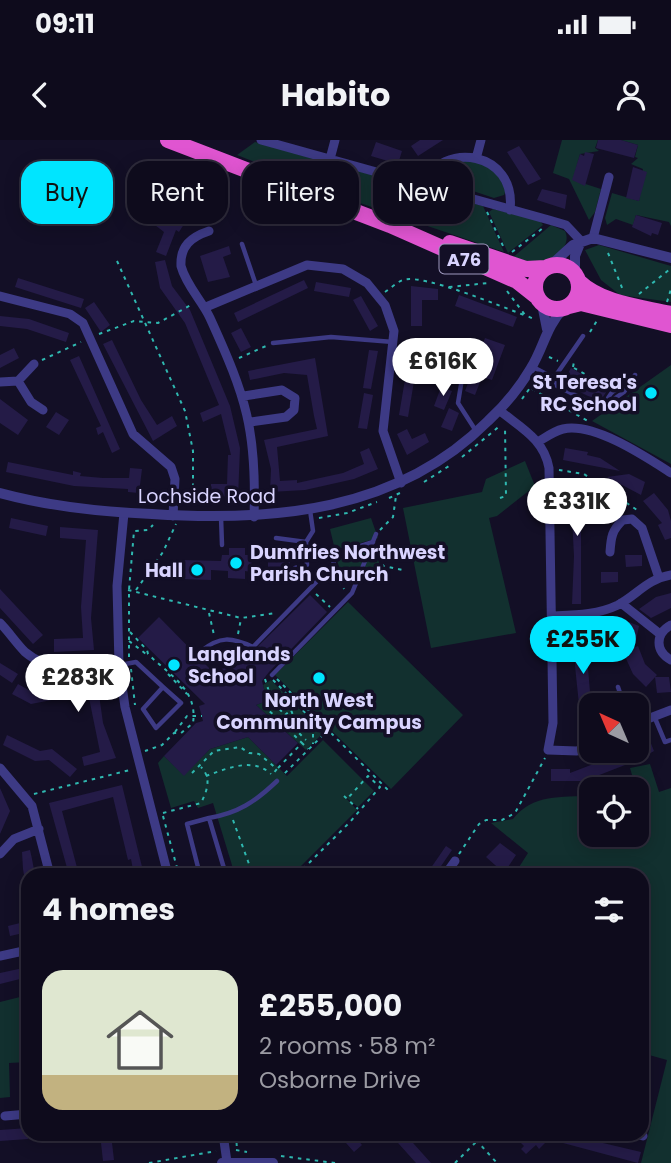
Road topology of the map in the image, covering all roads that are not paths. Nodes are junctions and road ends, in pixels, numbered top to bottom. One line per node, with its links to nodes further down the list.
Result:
1 (168, 140): 12 (highway, A76)
2 (261, 140): 6 (street)
3 (335, 140): 6 (street)
4 (481, 140): 5 (street)
5 (477, 155): 7 (street); 11 (street)
6 (330, 159): 8 (street)
7 (439, 161)
8 (373, 171)
9 (609, 177): 14 (street)
10 (473, 199): 11 (street)
11 (510, 210): 14 (street)
12 (390, 225): 17 (highway, A76); 21 (highway, A76)
13 (209, 231): 22 (street)
14 (592, 240): 16 (street); 17 (street); 18 (street)
15 (242, 244): 19 (lane)
16 (671, 258)
17 (548, 267): 18 (highway, A76); 21 (highway)
18 (577, 277): 23 (highway); 24 (highway, A76)
19 (257, 288): 22 (street); 28 (street)
20 (0, 296): 50 (street)
21 (539, 300): 23 (highway, A76); 26 (street)
22 (203, 304): 37 (street)
23 (566, 307): 25 (highway, A76); 26 (street, Lochside Road)
24 (668, 309)
25 (671, 325)
26 (547, 329): 32 (street, Lochside Road)
27 (583, 336): 34 (lane)
28 (394, 342): 29 (lane); 44 (street)
29 (273, 343)
30 (466, 354): 41 (lane)
31 (34, 364): 36 (street)
32 (537, 369): 34 (lane); 39 (street, Lochside Road)
33 (635, 375): 34 (lane)
34 (554, 378)
35 (0, 382): 36 (street)
36 (18, 382): 38 (street)
37 (244, 396): 40 (street); 40 (street)
38 (43, 410)
39 (504, 416): 41 (street, Lochside Road); 42 (street)
40 (251, 422): 49 (street)
41 (477, 432): 44 (street, Lochside Road)
42 (538, 442): 43 (street); 61 (street)
43 (671, 473)
44 (401, 488): 47 (street, Lochside Road)
45 (0, 492): 46 (street, Lochside Road)
46 (124, 513): 50 (street, Lochside Road); 67 (street)
47 (311, 515): 49 (street, Lochside Road); 53 (lane)
48 (221, 517): 49 (street, Lochside Road); 50 (street, Lochside Road); 55 (lane)
49 (254, 517)
50 (172, 521)
51 (376, 534): 54 (lane)
52 (276, 538): 53 (lane)
53 (306, 542): 57 (lane)
54 (373, 542): 65 (lane); 68 (lane)
55 (222, 545)
56 (610, 552): 59 (street)
57 (295, 569)
58 (671, 575): 59 (street)
59 (659, 578): 60 (street)
60 (621, 603): 61 (street); 64 (street)
61 (552, 616): 76 (street)
62 (0, 623): 67 (street)
63 (671, 625): 64 (street)
64 (660, 634): 66 (street)
65 (201, 651)
66 (671, 660)
67 (119, 665): 69 (lane); 84 (street)
68 (271, 676)
69 (163, 687): 69 (lane)
70 (618, 688): 71 (lane)
71 (620, 693)
72 (671, 710): 73 (street)
73 (653, 716): 74 (street); 75 (lane)
74 (649, 718)
75 (671, 740)
76 (579, 750)
77 (0, 768): 80 (street)
78 (276, 781): 79 (lane)
79 (209, 818): 85 (lane); 86 (lane)
80 (39, 829): 81 (street); 83 (street)
81 (0, 854)
82 (455, 860): 87 (street)
83 (48, 868)
84 (166, 868)
85 (198, 868)
86 (224, 868)
87 (450, 868)
88 (21, 952): 89 (street)
89 (0, 956)
90 (21, 1115): 91 (street)
91 (5, 1116)
92 (223, 1141): 93 (street)
93 (224, 1163): 94 (street)
94 (272, 1163)

